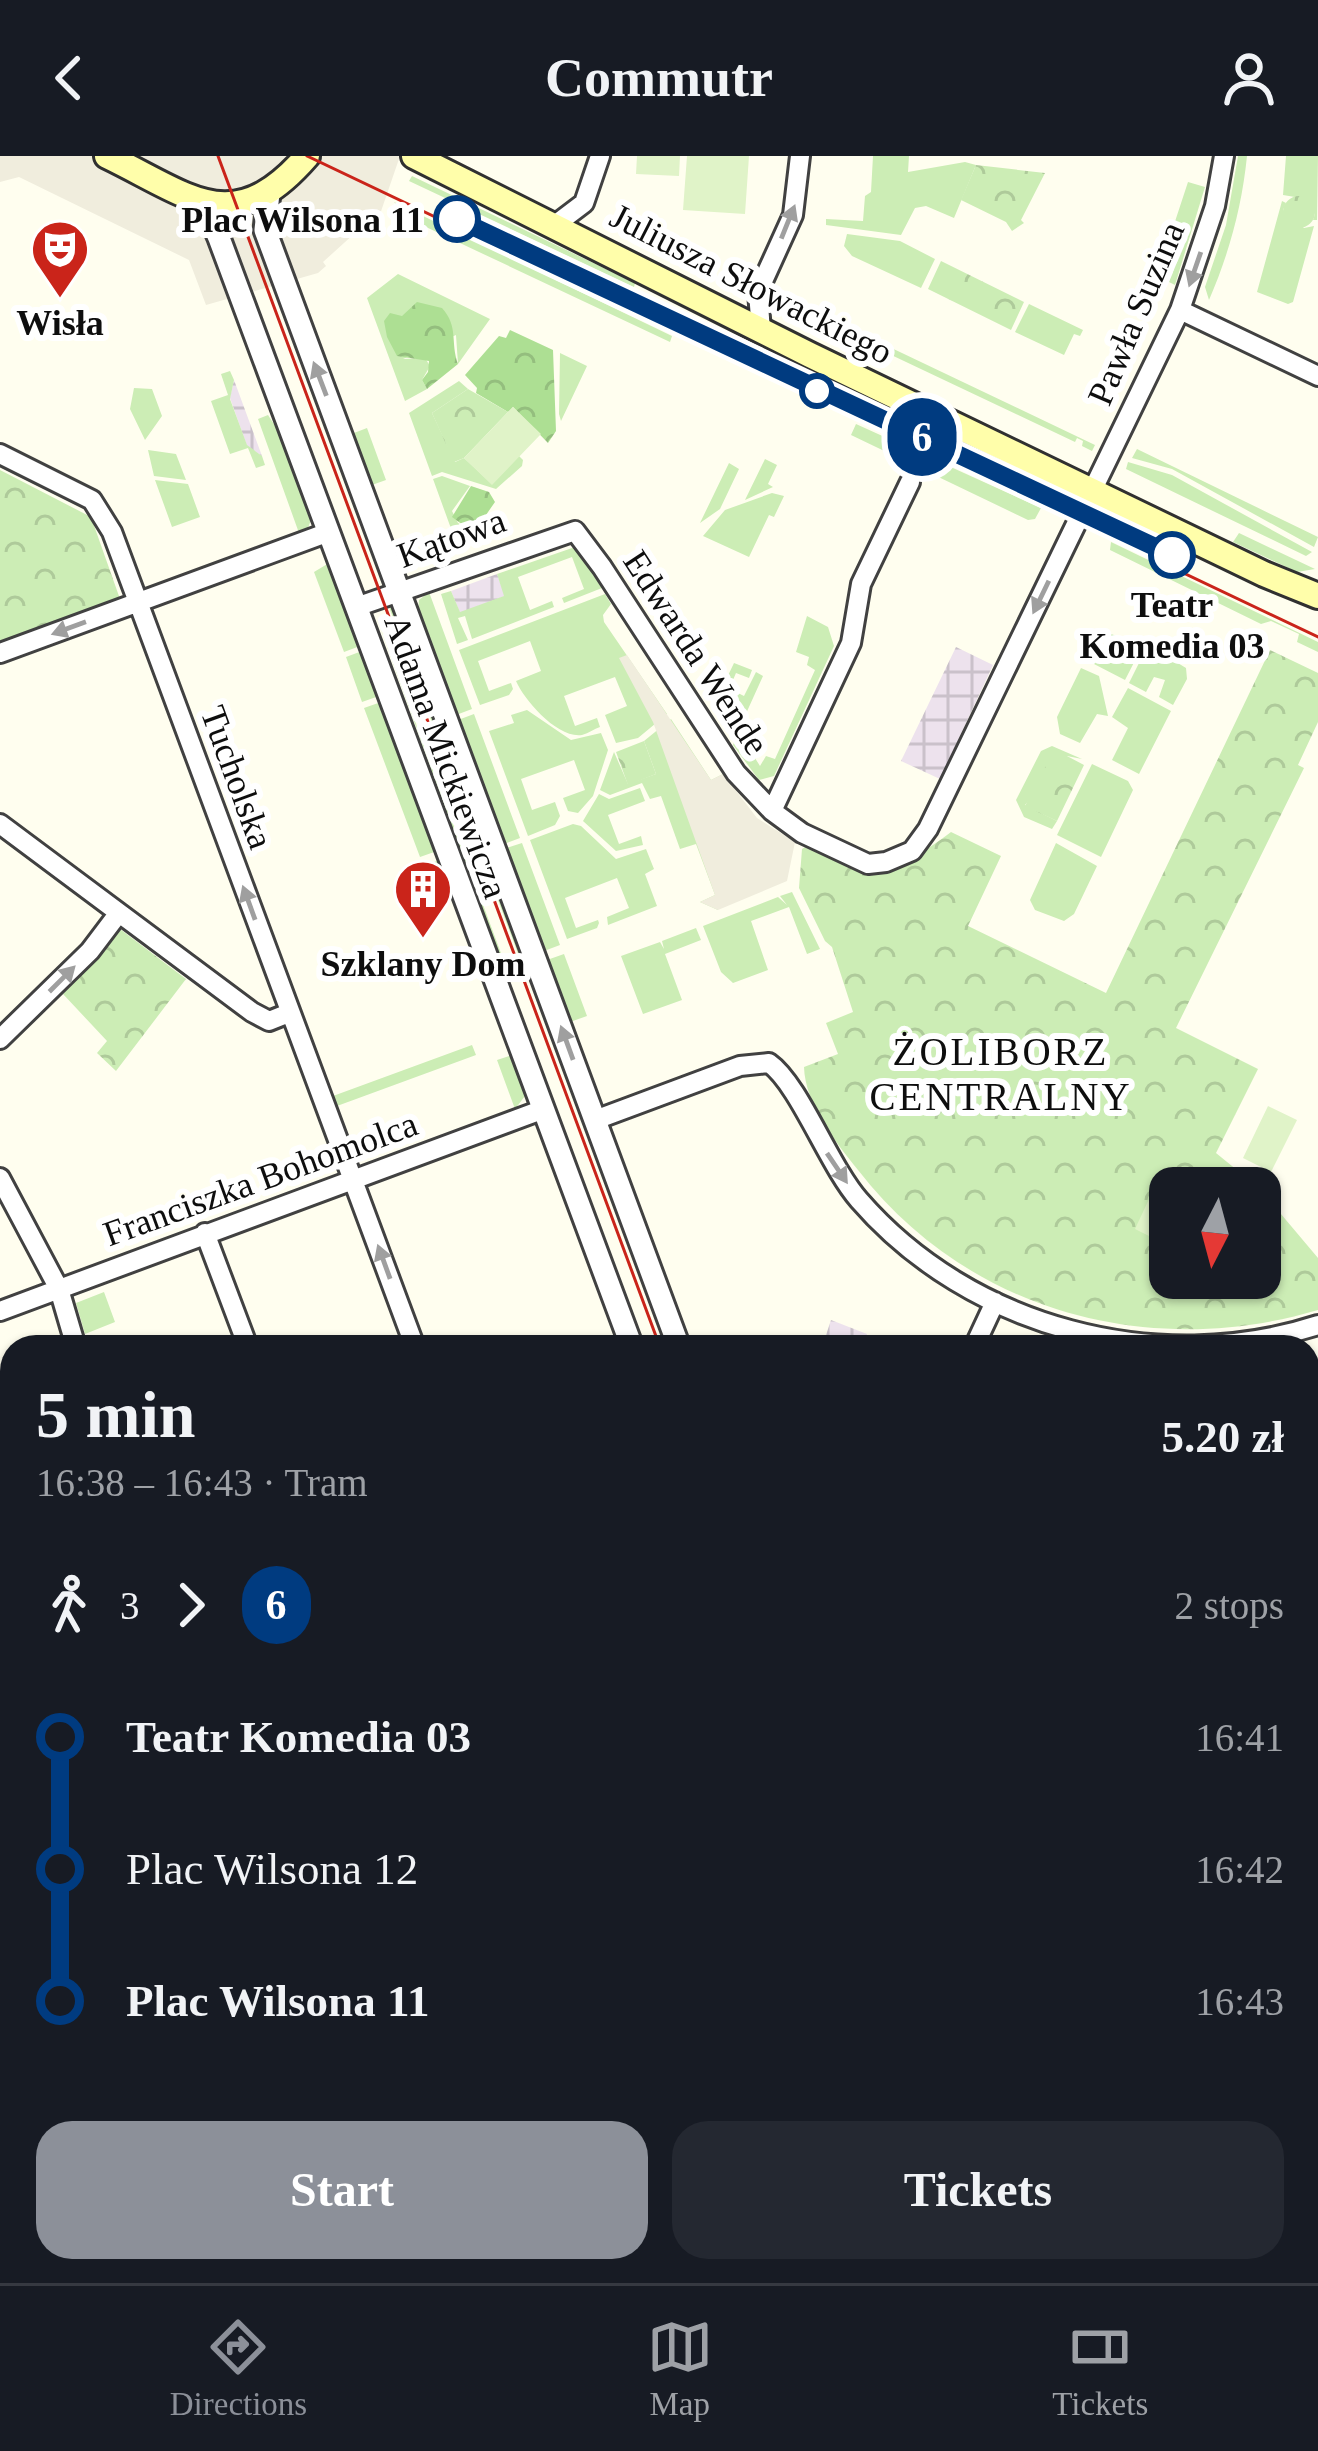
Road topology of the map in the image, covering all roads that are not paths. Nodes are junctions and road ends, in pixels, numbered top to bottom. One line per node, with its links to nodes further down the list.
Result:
1 (107, 156): 8 (main road)
2 (307, 156): 7 (main road)
3 (414, 156): 9 (main road, Juliusza Słowackiego)
4 (600, 156): 9 (street)
5 (800, 156): 11 (street, one-way to 5)
6 (1224, 156): 10 (street, Pawła Suzina, one-way to 10)
7 (268, 193): 8 (main road); 18 (street, Adama Mickiewicza, one-way to 7)
8 (188, 195): 17 (street, Adama Mickiewicza)
9 (555, 225): 11 (main road, Juliusza Słowackiego)
10 (1180, 310): 12 (street); 15 (street, Pawła Suzina)
11 (761, 331): 15 (main road, Juliusza Słowackiego)
12 (1318, 376)
13 (0, 454): 20 (street, Tucholska)
14 (910, 482): 23 (street)
15 (1092, 491): 19 (main road, Juliusza Słowackiego); 25 (street, Pawła Suzina, one-way to 25)
16 (569, 531): 18 (street, Kątowa); 23 (street, Edwarda Wende)
17 (328, 532): 20 (street); 21 (street, Adama Mickiewicza)
18 (398, 591): 21 (street, Kątowa); 27 (street, Adama Mickiewicza)
19 (1318, 596)
20 (138, 603): 22 (street, one-way to 22); 29 (street, Tucholska, one-way to 20)
21 (356, 607): 28 (street, Adama Mickiewicza)
22 (0, 653)
23 (772, 811): 25 (street, Edwarda Wende)
24 (0, 824): 26 (street)
25 (928, 829)
26 (118, 914): 29 (street); 30 (street, one-way to 26)
27 (538, 967): 28 (street); 32 (street, Adama Mickiewicza, one-way to 27)
28 (496, 982): 31 (street, Adama Mickiewicza)
29 (289, 1013): 33 (street, Tucholska)
30 (0, 1039)
31 (544, 1109): 33 (street, Franciszka Bohomolca); 37 (street, Adama Mickiewicza)
32 (595, 1120): 35 (street, Adama Mickiewicza); 39 (street, one-way to 39)
33 (352, 1177): 36 (street, Franciszka Bohomolca); 44 (street, Tucholska, one-way to 33)
34 (0, 1178): 38 (street)
35 (634, 1225): 37 (street); 46 (street, Adama Mickiewicza)
36 (205, 1233): 38 (street, Franciszka Bohomolca); 43 (street)
37 (592, 1239): 45 (street, Adama Mickiewicza)
38 (59, 1289): 40 (street, Franciszka Bohomolca); 42 (street)
39 (995, 1302): 47 (street); 48 (street)
40 (0, 1311)
41 (1318, 1324): 49 (street)
42 (72, 1335)
43 (243, 1335)
44 (411, 1335)
45 (628, 1335)
46 (675, 1335)
47 (980, 1335)
48 (1087, 1335)
49 (1279, 1335)

